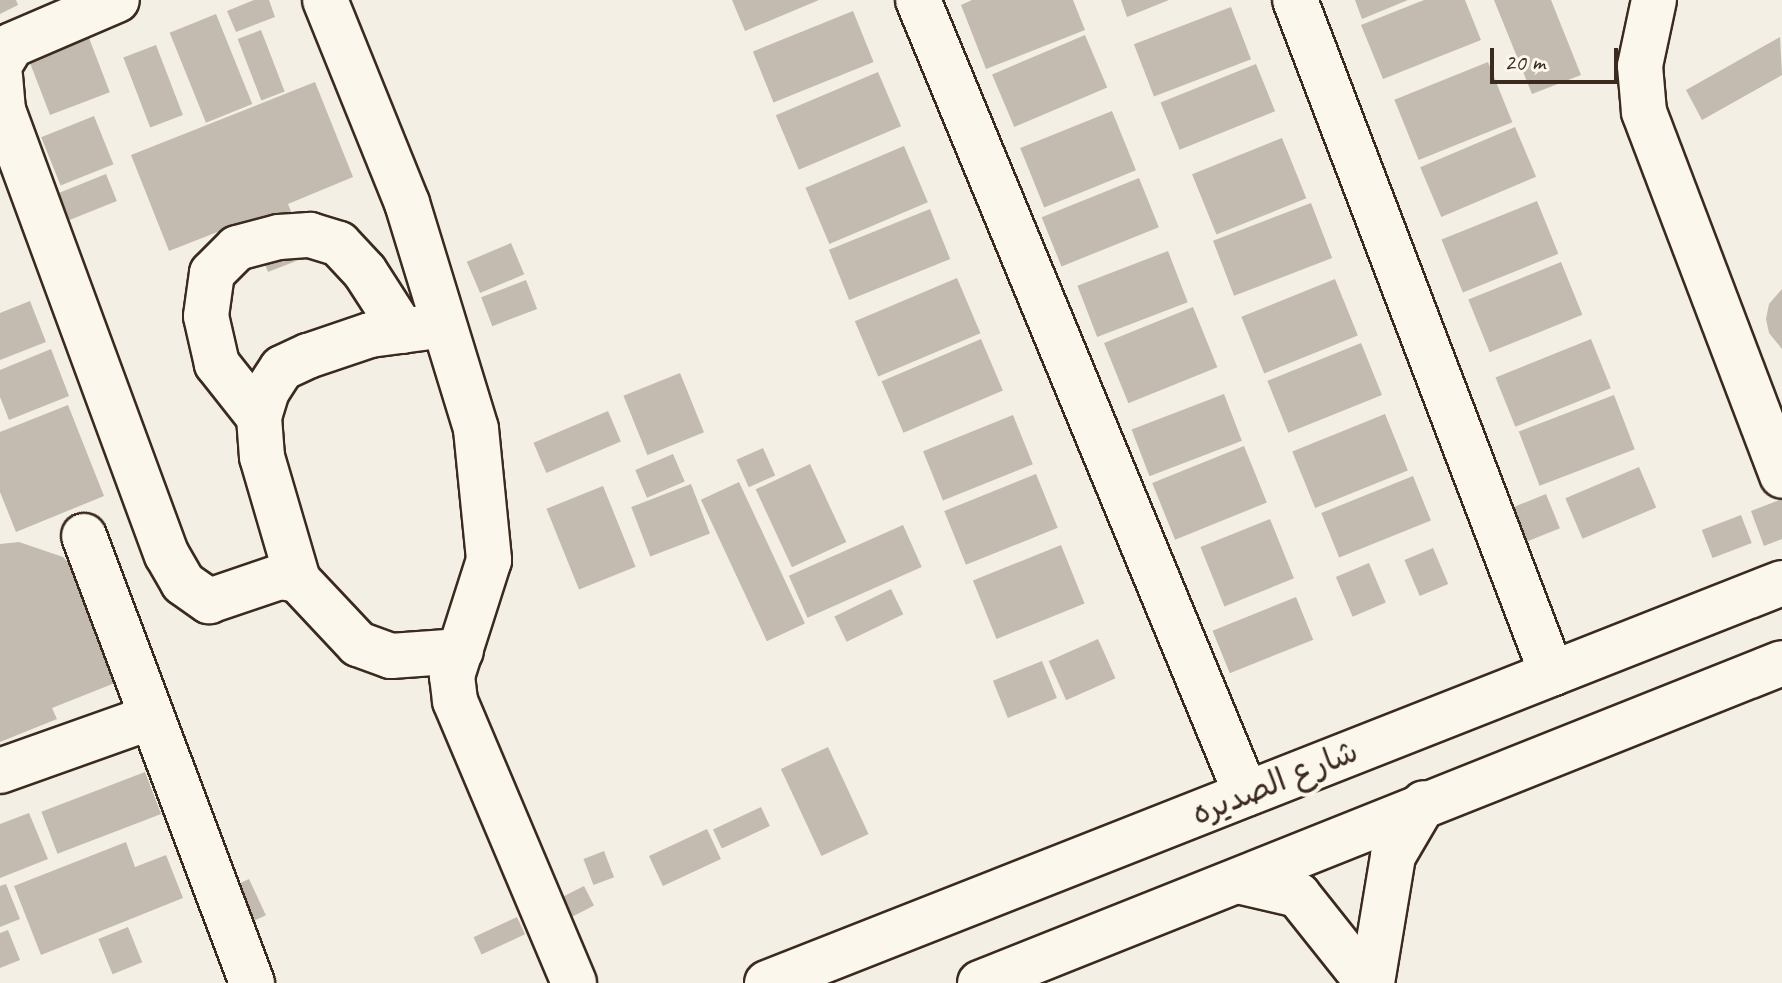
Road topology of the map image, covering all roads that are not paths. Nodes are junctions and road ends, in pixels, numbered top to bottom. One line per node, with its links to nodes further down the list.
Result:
1 (117, 0): 6 (street)
2 (325, 0): 8 (street)
3 (918, 0): 20 (street)
4 (1295, 0): 17 (street)
5 (1654, 0): 11 (street)
6 (0, 64)
7 (0, 76): 13 (street)
8 (448, 325): 9 (street); 15 (street)
9 (403, 331): 10 (street); 10 (street)
10 (259, 417): 13 (street)
11 (1782, 476)
12 (84, 536): 18 (street)
13 (298, 580): 15 (street)
14 (1782, 583): 17 (street, شارع الصديره)
15 (461, 651): 24 (street)
16 (1782, 663): 21 (street)
17 (1552, 674): 20 (street, شارع الصديره)
18 (152, 717): 19 (street); 23 (street)
19 (0, 771)
20 (1246, 794): 25 (street, شارع الصديره)
21 (1424, 803): 22 (street); 27 (street)
22 (1238, 881): 26 (street); 27 (street)
23 (252, 983)
24 (574, 983)
25 (767, 983)
26 (980, 983)
27 (1370, 983)

